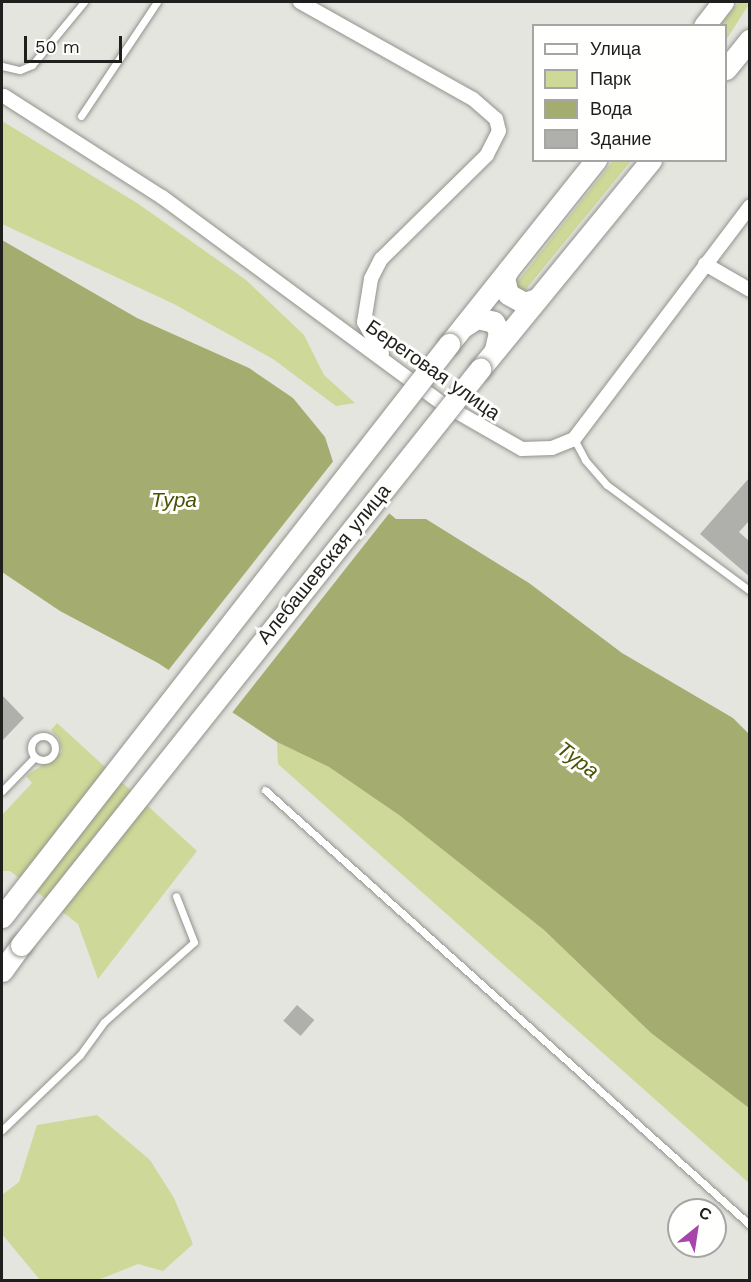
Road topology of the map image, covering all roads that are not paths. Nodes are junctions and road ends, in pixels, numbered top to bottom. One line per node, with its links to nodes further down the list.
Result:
1 (84, 2): 7 (lane)
2 (157, 2): 10 (lane)
3 (300, 2): 20 (street)
4 (723, 2): 5 (main road)
5 (706, 24)
6 (750, 39): 8 (main road)
7 (2, 66)
8 (727, 68)
9 (4, 96): 20 (street, Береговая улица)
10 (81, 116)
11 (594, 162): 15 (main road, Алебашевская улица)
12 (649, 162): 17 (main road, Алебашевская улица)
13 (750, 206): 14 (street)
14 (705, 264): 16 (street); 21 (street)
15 (508, 270): 17 (main road); 18 (main road, Алебашевская улица)
16 (750, 290)
17 (537, 299): 19 (main road, Алебашевская улица)
18 (456, 336): 19 (main road); 27 (main road, Алебашевская улица, bridge)
19 (495, 350): 28 (main road, Алебашевская улица, bridge)
20 (393, 366): 21 (street, Береговая улица)
21 (574, 439): 22 (lane)
22 (750, 591)
23 (35, 757): 24 (lane)
24 (2, 790)
25 (265, 790): 30 (lane)
26 (176, 896): 29 (lane)
27 (2, 916)
28 (2, 971)
29 (2, 1130)
30 (750, 1225)

